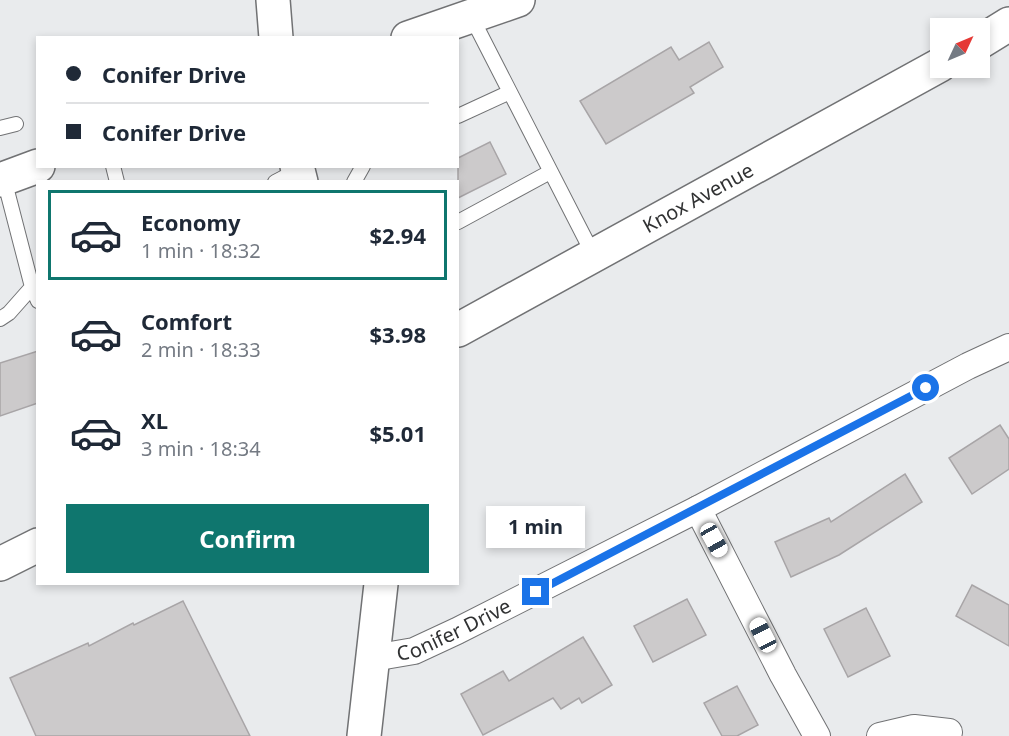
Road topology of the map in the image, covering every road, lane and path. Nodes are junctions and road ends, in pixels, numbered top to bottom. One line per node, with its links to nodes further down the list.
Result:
1 (273, 0): 7 (main road)
2 (518, 0): 5 (main road)
3 (1003, 0): 4 (main road)
4 (1009, 15)
5 (471, 16): 8 (main road); 11 (lane)
6 (1009, 24): 9 (main road)
7 (276, 36)
8 (414, 36)
9 (990, 36)
10 (930, 71): 19 (main road, Knox Avenue)
11 (510, 92): 12 (lane); 16 (lane)
12 (459, 116)
13 (16, 124): 14 (lane)
14 (0, 128)
15 (36, 167): 17 (main road)
16 (550, 171): 18 (lane); 19 (lane)
17 (2, 179): 20 (lane)
18 (459, 221)
19 (594, 256): 23 (main road, Knox Avenue)
20 (32, 286): 21 (lane); 22 (lane)
21 (36, 296)
22 (0, 319)
23 (459, 329)
24 (1009, 347): 25 (street, Conifer Drive)
25 (698, 509): 29 (street, Conifer Drive); 32 (street)
26 (36, 546): 27 (main road)
27 (0, 564)
28 (381, 585): 29 (main road)
29 (373, 658): 31 (main road)
30 (949, 732): 33 (street)
31 (364, 736)
32 (817, 736)
33 (880, 736)

